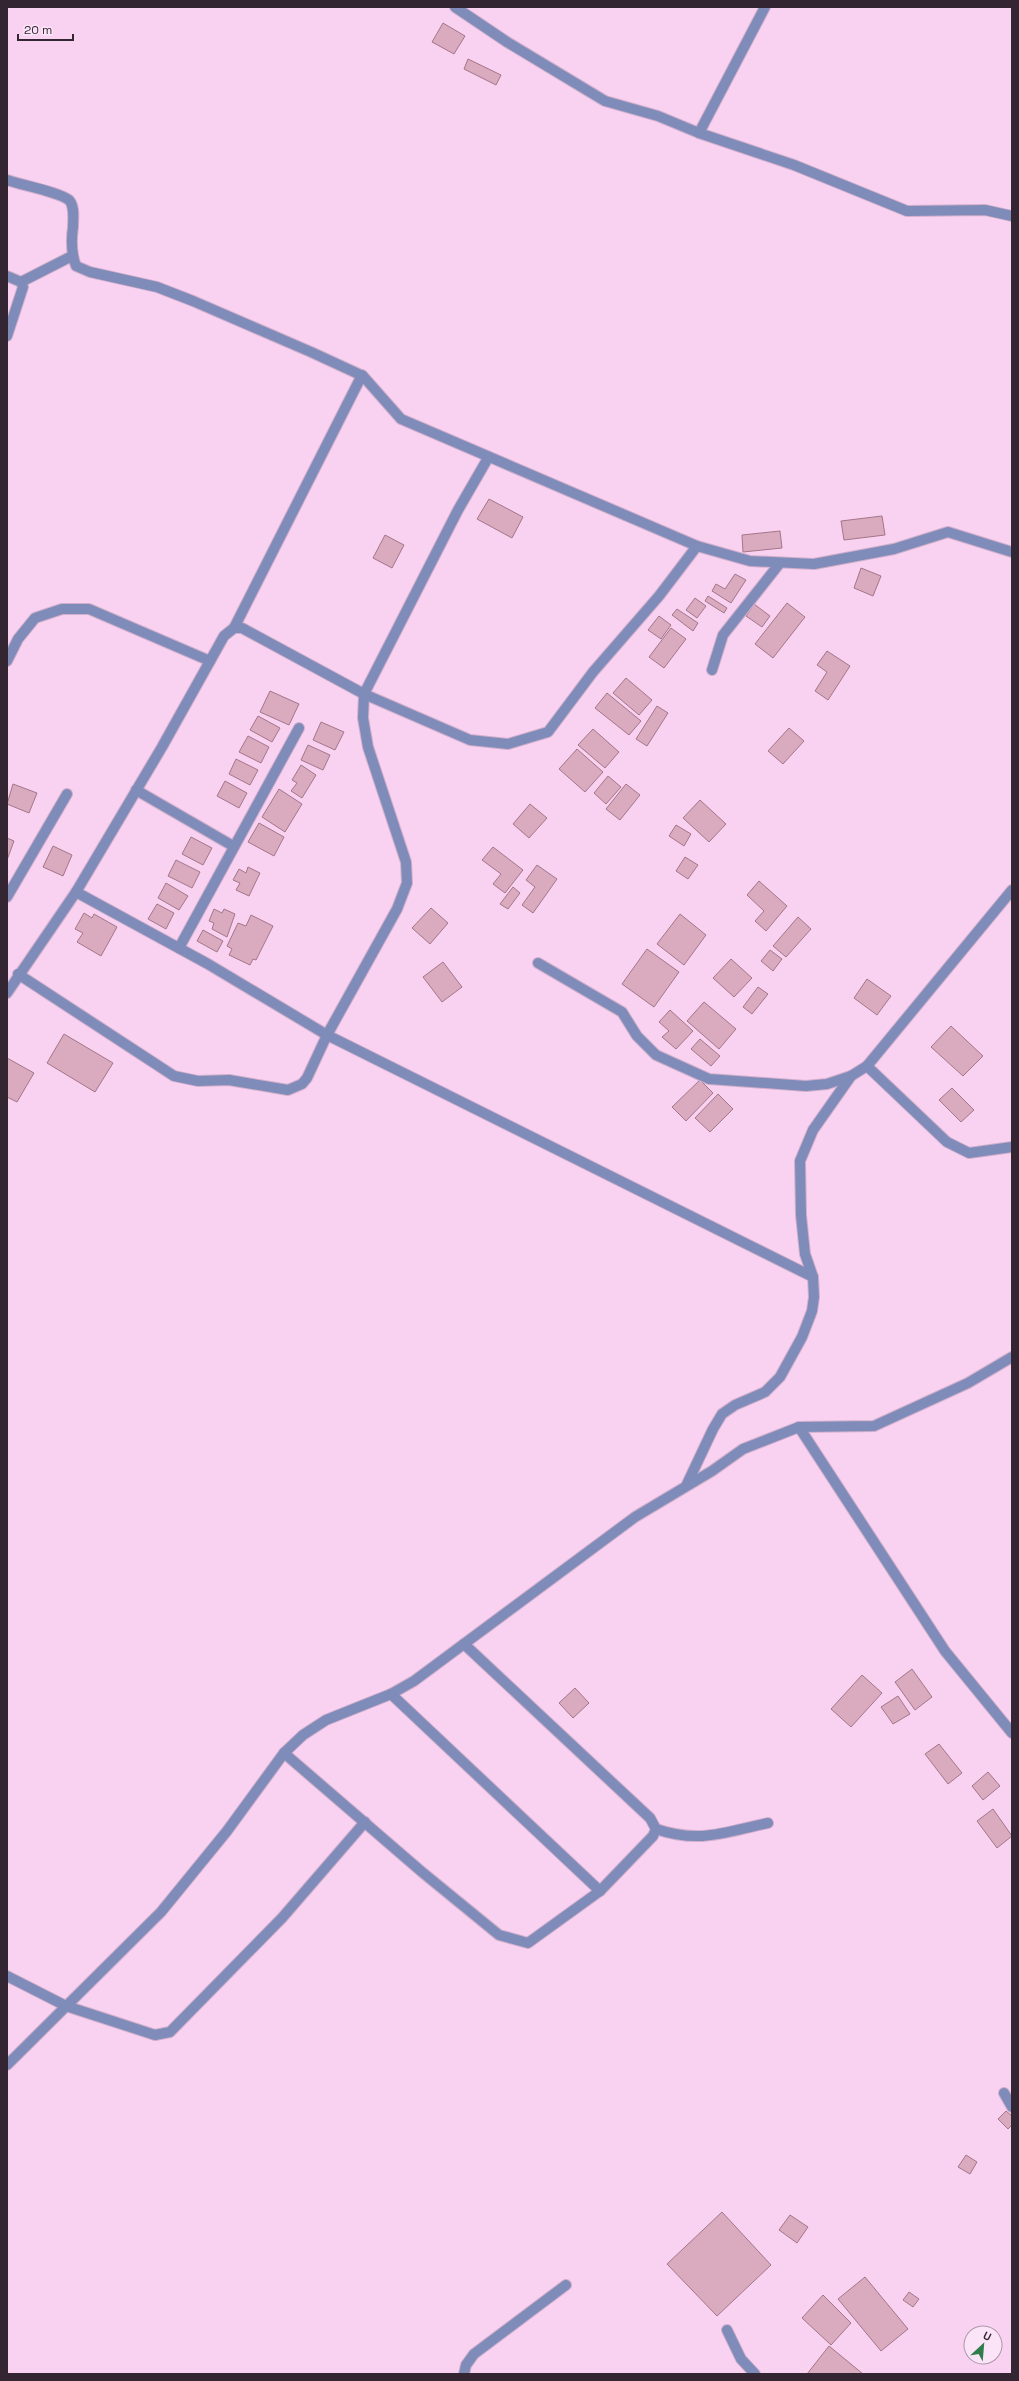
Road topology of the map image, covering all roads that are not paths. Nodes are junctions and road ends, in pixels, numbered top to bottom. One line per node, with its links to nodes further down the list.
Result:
1 (455, 7): 3 (street)
2 (765, 7): 3 (street)
3 (699, 133): 5 (street)
4 (7, 180): 6 (street)
5 (1012, 216)
6 (72, 256): 8 (street); 10 (street)
7 (7, 276): 8 (street)
8 (21, 282): 9 (street)
9 (7, 336)
10 (362, 375): 11 (street); 15 (street)
11 (488, 458): 12 (street); 19 (street)
12 (697, 546): 14 (street); 19 (street)
13 (1012, 552): 14 (street)
14 (780, 563): 18 (street)
15 (234, 628): 17 (street); 19 (street)
16 (7, 661): 17 (street)
17 (210, 661): 21 (street)
18 (712, 670)
19 (364, 694): 31 (street)
20 (299, 728): 23 (street)
21 (136, 790): 23 (street); 25 (street)
22 (67, 794): 26 (street)
23 (233, 846): 27 (street)
24 (1012, 890): 32 (street)
25 (76, 892): 27 (street); 29 (street)
26 (7, 897)
27 (179, 948): 31 (street)
28 (538, 963): 33 (street)
29 (18, 974): 30 (street); 31 (street)
30 (7, 993)
31 (327, 1035): 35 (street)
32 (867, 1066): 33 (street); 34 (street)
33 (851, 1076): 35 (street)
34 (1012, 1147)
35 (813, 1277): 38 (street)
36 (1012, 1357): 37 (street)
37 (799, 1427): 38 (street); 41 (street)
38 (687, 1484): 39 (street)
39 (464, 1644): 40 (street); 45 (street)
40 (391, 1694): 42 (street); 46 (street)
41 (1012, 1734)
42 (284, 1753): 43 (street); 48 (street)
43 (365, 1822): 46 (street); 48 (street)
44 (768, 1823): 45 (street)
45 (656, 1829): 46 (street)
46 (600, 1891)
47 (7, 1976): 48 (street)
48 (66, 2006): 49 (street)
49 (7, 2065)
50 (1004, 2093): 51 (street)
51 (1012, 2108)
52 (566, 2285): 54 (street)
53 (727, 2330): 55 (street)
54 (464, 2374)
55 (755, 2374)

